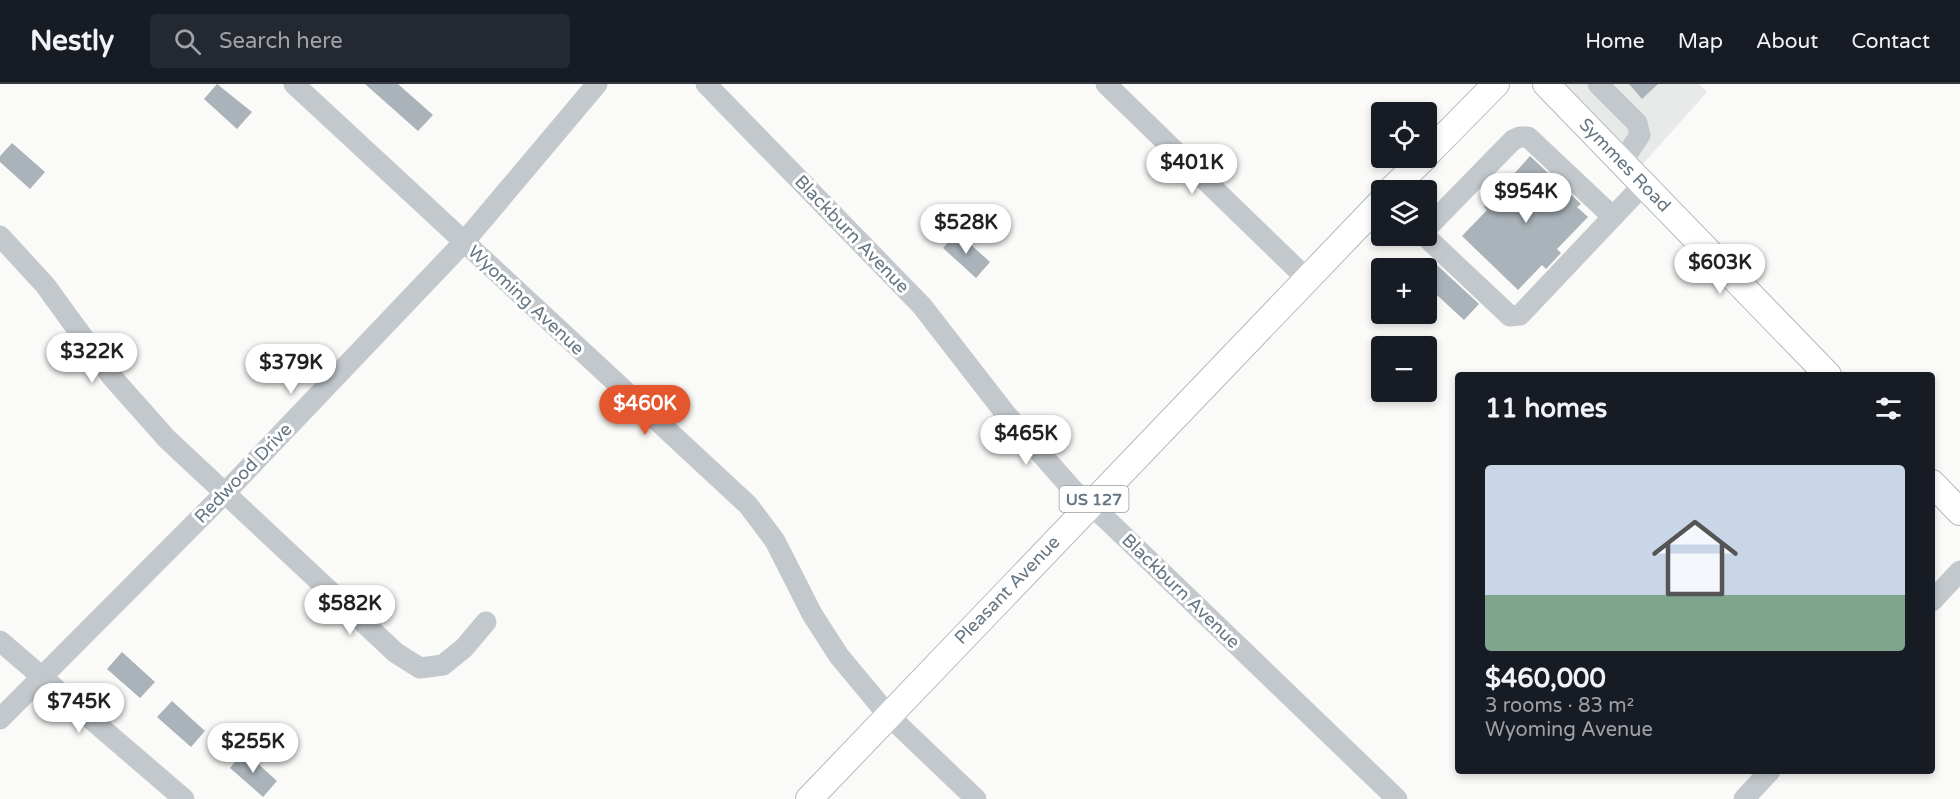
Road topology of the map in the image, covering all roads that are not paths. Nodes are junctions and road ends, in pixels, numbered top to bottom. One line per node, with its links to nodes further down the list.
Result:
1 (294, 84): 17 (street, Wyoming Avenue)
2 (597, 84): 17 (street, Redwood Drive)
3 (706, 84): 23 (street, Blackburn Avenue)
4 (1106, 84): 19 (street)
5 (1496, 84): 8 (main road)
6 (1546, 84): 9 (main road, Symmes Road)
7 (1598, 84): 9 (street)
8 (1437, 144)
9 (1622, 162): 12 (main road, Symmes Road)
10 (1413, 168): 11 (main road)
11 (1401, 180)
12 (1644, 184): 14 (street); 20 (main road, Symmes Road)
13 (1371, 212): 19 (main road, Pleasant Avenue / US 127)
14 (1613, 217): 15 (street); 18 (street)
15 (1437, 218)
16 (0, 236): 22 (street)
17 (464, 242): 22 (street, Redwood Drive); 30 (street, Wyoming Avenue)
18 (1436, 246)
19 (1306, 278): 23 (main road, Pleasant Avenue / US 127)
20 (1825, 372)
21 (1935, 486): 24 (main road)
22 (225, 493): 27 (street); 29 (street, Redwood Drive)
23 (1090, 504): 30 (main road, Pleasant Avenue / US 127); 36 (street, Blackburn Avenue)
24 (1960, 512)
25 (1960, 571): 26 (street)
26 (1935, 598)
27 (486, 622)
28 (0, 641): 29 (street)
29 (42, 678): 31 (street, Redwood Drive); 33 (street)
30 (888, 714): 34 (main road, Pleasant Avenue / US 127); 35 (street, Wyoming Avenue)
31 (0, 719)
32 (1767, 774): 37 (street)
33 (184, 799)
34 (809, 799)
35 (976, 799)
36 (1397, 799)
37 (1744, 799)

